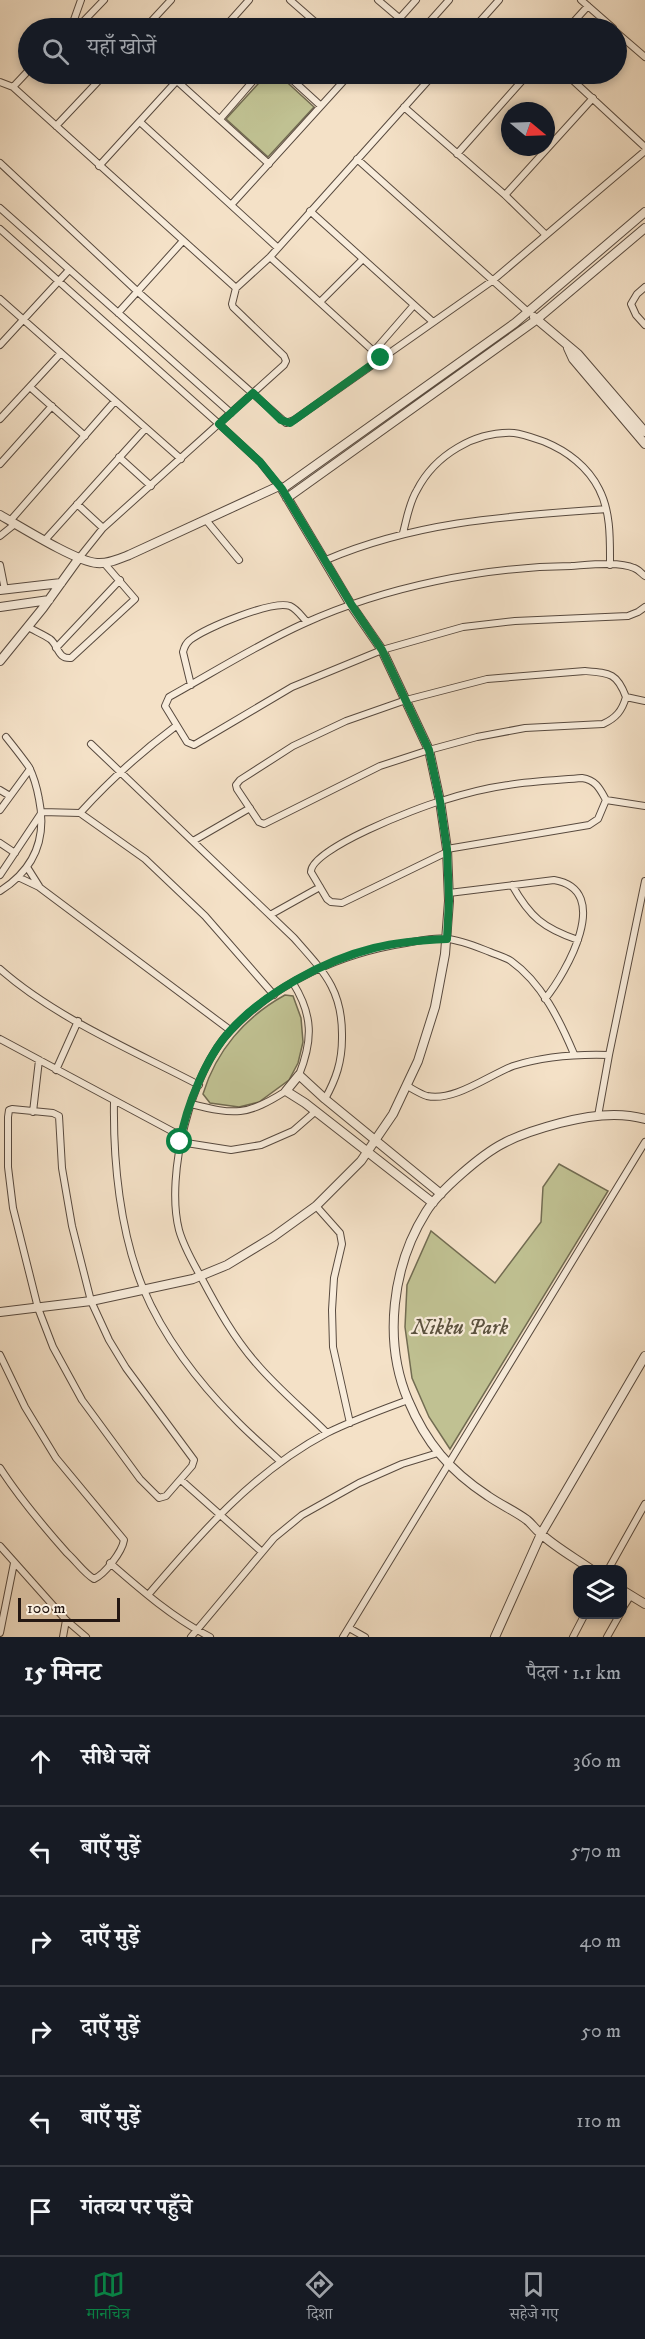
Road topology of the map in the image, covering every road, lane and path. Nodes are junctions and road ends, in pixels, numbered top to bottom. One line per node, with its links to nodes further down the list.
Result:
1 (81, 0): 12 (street)
2 (104, 0): 13 (street)
3 (171, 0): 14 (street)
4 (249, 0): 15 (street)
5 (290, 0): 16 (street)
6 (378, 0): 17 (street)
7 (416, 0): 18 (street)
8 (449, 0): 19 (street)
9 (499, 0): 20 (street)
10 (581, 0): 11 (street)
11 (588, 6): 21 (street); 22 (street)
12 (75, 18)
13 (87, 18)
14 (155, 18)
15 (233, 18)
16 (311, 18)
17 (399, 18)
18 (401, 18)
19 (433, 18)
20 (483, 18)
21 (577, 18)
22 (602, 18)
23 (627, 41): 24 (street)
24 (645, 57)
25 (0, 82): 36 (street)
26 (18, 82): 36 (street)
27 (95, 84): 42 (street)
28 (174, 84): 41 (street)
29 (180, 84): 40 (street)
30 (250, 84): 40 (street)
31 (297, 84): 38 (street)
32 (341, 84): 38 (street)
33 (425, 84): 39 (street)
34 (519, 84): 45 (street)
35 (577, 84): 37 (street)
36 (14, 87): 42 (street)
37 (593, 98): 43 (street); 50 (street)
38 (321, 106): 48 (street)
39 (404, 107): 45 (street); 46 (street)
40 (220, 119): 48 (street)
41 (140, 122): 49 (street); 51 (street)
42 (56, 126): 49 (street)
43 (645, 147)
44 (645, 151): 57 (street)
45 (458, 154): 50 (street)
46 (357, 159): 53 (street); 64 (street)
47 (0, 164): 67 (street)
48 (269, 164): 51 (street)
49 (99, 166): 58 (street)
50 (505, 195): 57 (street)
51 (231, 205): 59 (street)
52 (0, 208): 62 (street)
53 (310, 211): 59 (street); 61 (street)
54 (645, 212): 71 (street)
55 (645, 228): 74 (street)
56 (0, 229): 63 (street)
57 (546, 235): 64 (street)
58 (182, 242): 66 (street); 67 (street)
59 (278, 248): 60 (street)
60 (270, 257): 66 (street); 69 (street)
61 (363, 259): 69 (street); 70 (street)
62 (69, 270): 63 (street); 72 (street)
63 (59, 281): 73 (street); 83 (street)
64 (492, 281): 71 (street); 75 (street)
65 (645, 287): 76 (street)
66 (236, 288): 85 (street)
67 (138, 292): 72 (street); 85 (street)
68 (0, 299): 73 (street)
69 (320, 302): 79 (street)
70 (414, 304): 75 (street); 79 (street)
71 (528, 312): 74 (street); 99 (street)
72 (118, 313): 82 (street)
73 (23, 320): 77 (street); 80 (street)
74 (536, 320): 78 (street); 100 (street)
75 (433, 322): 81 (street)
76 (645, 325)
77 (0, 345)
78 (567, 347): 92 (street); 94 (street)
79 (374, 351): 81 (street)
80 (61, 353): 84 (street); 86 (street)
81 (381, 358): 85 (street)
82 (185, 372): 83 (street); 88 (street)
83 (173, 384): 90 (street)
84 (30, 387): 87 (street); 89 (street)
85 (253, 393): 88 (street)
86 (116, 401): 91 (street); 93 (street)
87 (52, 406): 93 (street); 97 (street)
88 (231, 413): 90 (street)
89 (0, 419)
90 (219, 424): 96 (street); 99 (street)
91 (146, 428): 95 (street); 96 (street)
92 (645, 432)
93 (85, 436): 105 (street)
94 (645, 444)
95 (119, 457): 98 (street); 101 (street)
96 (181, 459): 98 (street)
97 (1, 460)
98 (151, 486): 106 (street)
99 (280, 488): 100 (street); 104 (street)
100 (287, 498): 112 (street)
101 (77, 504): 106 (street); 109 (street)
102 (606, 509): 107 (street); 107 (street); 115 (street)
103 (0, 515): 105 (street)
104 (206, 520): 111 (street); 113 (street)
105 (13, 522): 108 (street); 109 (street)
106 (103, 528): 110 (street)
107 (404, 533): 112 (street)
108 (0, 536)
109 (45, 540): 110 (street)
110 (79, 558): 113 (street); 118 (street)
111 (239, 560)
112 (326, 560): 121 (street)
113 (104, 563): 117 (street)
114 (0, 565): 119 (street)
115 (610, 565): 116 (street); 121 (street)
116 (645, 576)
117 (120, 580): 127 (street); 127 (street)
118 (61, 583): 119 (street); 120 (street)
119 (2, 590)
120 (49, 600): 122 (street); 125 (street)
121 (351, 604): 124 (street); 129 (street)
122 (0, 607)
123 (645, 607): 129 (street)
124 (307, 622): 131 (street); 131 (street)
125 (28, 627): 126 (street); 127 (street)
126 (11, 648): 128 (street); 130 (street)
127 (56, 648)
128 (0, 650)
129 (382, 650): 133 (street); 135 (street)
130 (0, 661)
131 (191, 685): 135 (street)
132 (626, 697): 133 (street); 134 (street); 138 (street)
133 (406, 700): 138 (street); 146 (street)
134 (645, 701)
135 (176, 726): 140 (street)
136 (6, 737): 139 (street)
137 (91, 744): 140 (street)
138 (429, 750): 144 (street); 146 (street)
139 (30, 769): 142 (street); 148 (street)
140 (119, 773): 149 (street); 150 (street)
141 (0, 790): 142 (street)
142 (10, 796): 147 (street)
143 (606, 800): 144 (street); 145 (street); 152 (street)
144 (440, 801): 152 (street); 160 (street)
145 (645, 806)
146 (250, 808): 150 (street)
147 (0, 810)
148 (42, 812): 149 (street); 153 (street); 154 (street)
149 (80, 813): 169 (street)
150 (193, 841): 163 (street)
151 (0, 843): 153 (street)
152 (447, 850): 160 (street); 162 (street)
153 (15, 853): 155 (street)
154 (27, 867): 156 (street); 159 (street)
155 (0, 875)
156 (18, 877): 159 (street); 161 (street)
157 (645, 881): 175 (street)
158 (512, 885): 162 (street); 165 (street); 165 (street)
159 (39, 887): 172 (street)
160 (320, 887): 163 (street)
161 (0, 891)
162 (449, 893): 164 (street)
163 (270, 915): 166 (street)
164 (447, 939): 166 (street); 170 (street); 180 (street)
165 (578, 940): 170 (street)
166 (320, 968): 168 (street); 182 (street)
167 (0, 969): 171 (street)
168 (293, 983): 169 (street); 178 (street)
169 (273, 995): 172 (street)
170 (545, 999): 174 (street)
171 (78, 1021): 177 (street); 179 (street)
172 (230, 1030): 179 (street)
173 (0, 1039): 176 (street)
174 (574, 1054): 175 (street); 180 (street)
175 (609, 1054): 187 (street)
176 (39, 1060): 177 (street); 186 (street)
177 (56, 1070): 183 (street)
178 (299, 1075): 181 (street); 182 (street)
179 (199, 1085): 184 (street)
180 (407, 1086): 190 (street)
181 (286, 1091): 184 (street); 185 (street)
182 (325, 1099): 190 (street)
183 (114, 1101): 189 (street); 197 (street)
184 (191, 1104): 189 (street)
185 (316, 1111): 189 (street); 192 (street)
186 (33, 1112): 198 (street); 199 (street)
187 (598, 1116): 188 (street); 193 (street)
188 (645, 1119)
189 (181, 1139): 196 (street)
190 (377, 1141): 192 (street); 193 (street)
191 (645, 1142): 208 (street)
192 (368, 1152): 194 (street); 195 (street)
193 (441, 1194): 194 (street)
194 (433, 1203): 203 (street)
195 (316, 1206): 196 (street); 204 (street)
196 (200, 1276): 197 (street); 205 (street)
197 (144, 1289): 198 (street); 207 (street)
198 (91, 1301): 199 (street); 210 (street)
199 (38, 1308): 200 (street); 210 (street)
200 (0, 1312)
201 (0, 1355): 217 (street)
202 (645, 1356): 213 (street)
203 (408, 1400): 204 (street); 206 (street)
204 (350, 1423): 205 (street)
205 (327, 1433): 207 (street)
206 (438, 1453): 208 (street); 215 (street)
207 (281, 1462): 212 (street)
208 (448, 1466): 213 (street); 230 (street)
209 (0, 1468): 217 (street)
210 (181, 1480): 212 (street)
211 (645, 1504): 219 (street)
212 (219, 1515): 215 (street); 222 (street)
213 (541, 1534): 218 (street); 239 (street)
214 (0, 1546): 216 (street)
215 (262, 1552): 231 (street)
216 (14, 1563): 226 (street); 229 (street)
217 (110, 1563): 222 (street)
218 (586, 1565)
219 (610, 1565)
220 (627, 1593): 223 (street)
221 (645, 1593): 225 (street)
222 (147, 1595): 231 (street)
223 (631, 1595): 224 (street); 225 (street)
224 (627, 1601)
225 (643, 1603)
226 (2, 1607): 232 (street)
227 (582, 1619): 240 (street)
228 (617, 1619): 241 (street)
229 (66, 1620): 233 (street); 234 (street)
230 (349, 1628): 237 (street); 238 (street)
231 (195, 1629): 235 (street); 236 (street)
232 (0, 1633)
233 (63, 1637)
234 (86, 1637)
235 (191, 1637)
236 (210, 1637)
237 (343, 1637)
238 (365, 1637)
239 (495, 1637)
240 (573, 1637)
241 (607, 1637)

